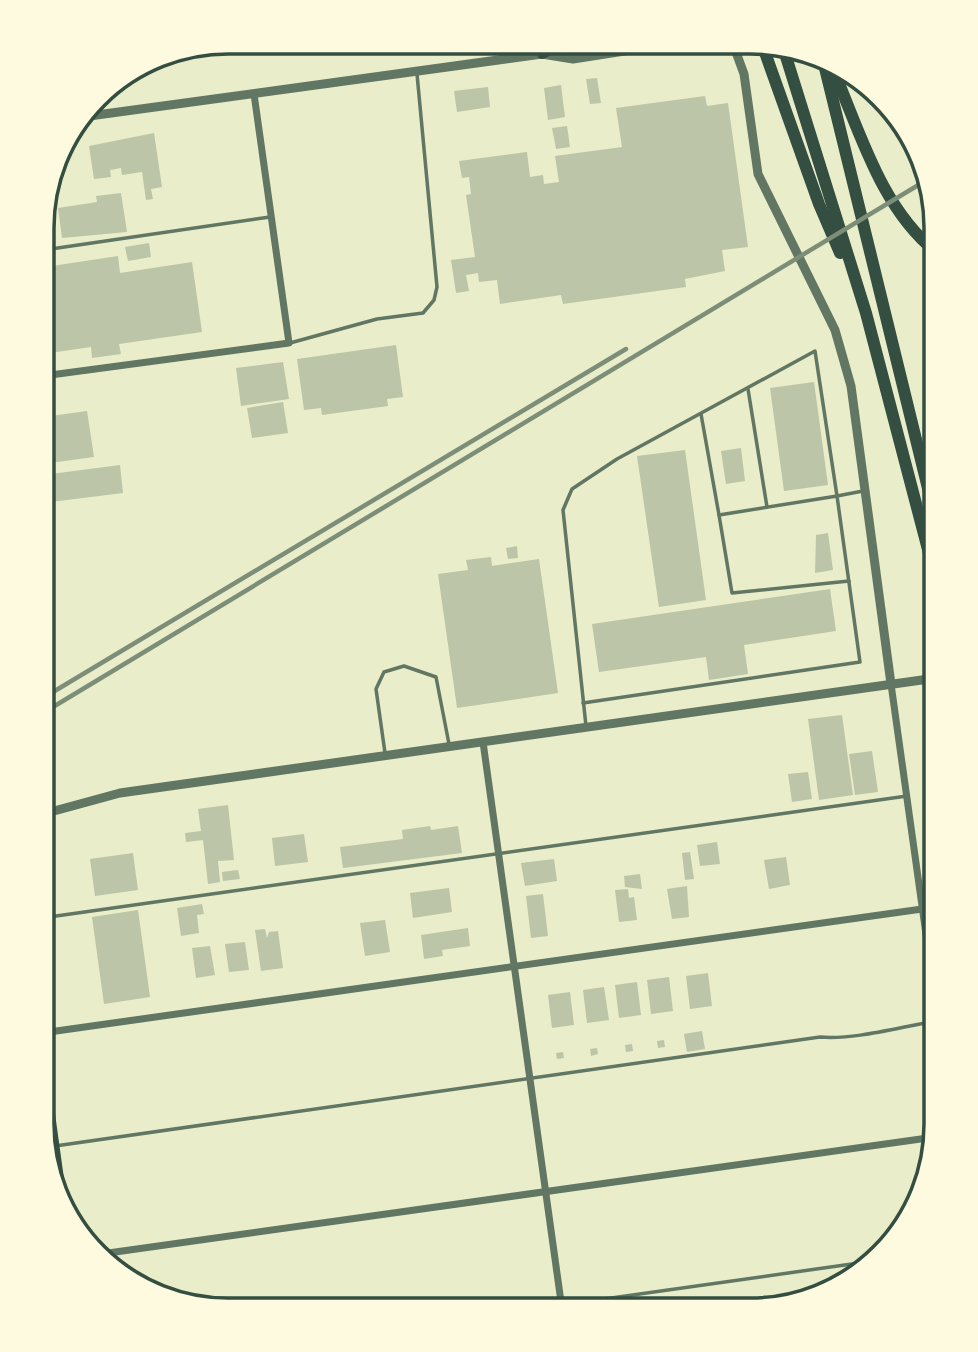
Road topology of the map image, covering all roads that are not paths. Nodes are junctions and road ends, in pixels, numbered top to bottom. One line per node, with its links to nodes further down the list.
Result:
1 (539, 54): 7 (street)
2 (544, 54): 3 (street)
3 (603, 54)
4 (737, 54): 21 (street)
5 (766, 55): 15 (highway)
6 (787, 58): 15 (highway)
7 (417, 72): 10 (street); 16 (lane)
8 (826, 72): 20 (highway)
9 (837, 78): 13 (highway)
10 (254, 94): 11 (street); 12 (street)
11 (95, 115)
12 (270, 217): 14 (lane); 16 (street)
13 (924, 239)
14 (54, 249)
15 (866, 313): 25 (highway)
16 (289, 343): 17 (street)
17 (54, 375)
18 (748, 388): 19 (lane); 22 (lane); 23 (lane)
19 (701, 414): 24 (lane); 29 (lane)
20 (924, 472)
21 (865, 491): 22 (lane); 28 (street)
22 (837, 496): 23 (lane); 26 (lane)
23 (767, 508): 24 (lane)
24 (719, 515): 26 (lane)
25 (924, 533)
26 (849, 580): 29 (lane)
27 (924, 680): 28 (street)
28 (891, 684): 30 (street); 34 (street)
29 (583, 703): 30 (lane)
30 (586, 727): 31 (street)
31 (483, 741): 32 (street); 36 (street)
32 (449, 746): 33 (street); 33 (lane)
33 (385, 755): 35 (street)
34 (906, 796): 36 (lane); 37 (street)
35 (54, 811)
36 (498, 853): 38 (lane); 40 (street)
37 (922, 909): 39 (street); 40 (street)
38 (54, 916)
39 (923, 918)
40 (514, 967): 42 (street); 43 (street)
41 (923, 1023): 43 (lane)
42 (54, 1031)
43 (530, 1079): 45 (lane); 46 (street)
44 (923, 1139): 46 (street)
45 (56, 1146)
46 (547, 1192): 47 (street); 49 (street)
47 (111, 1252)
48 (852, 1264): 50 (lane)
49 (560, 1298)
50 (627, 1298)

